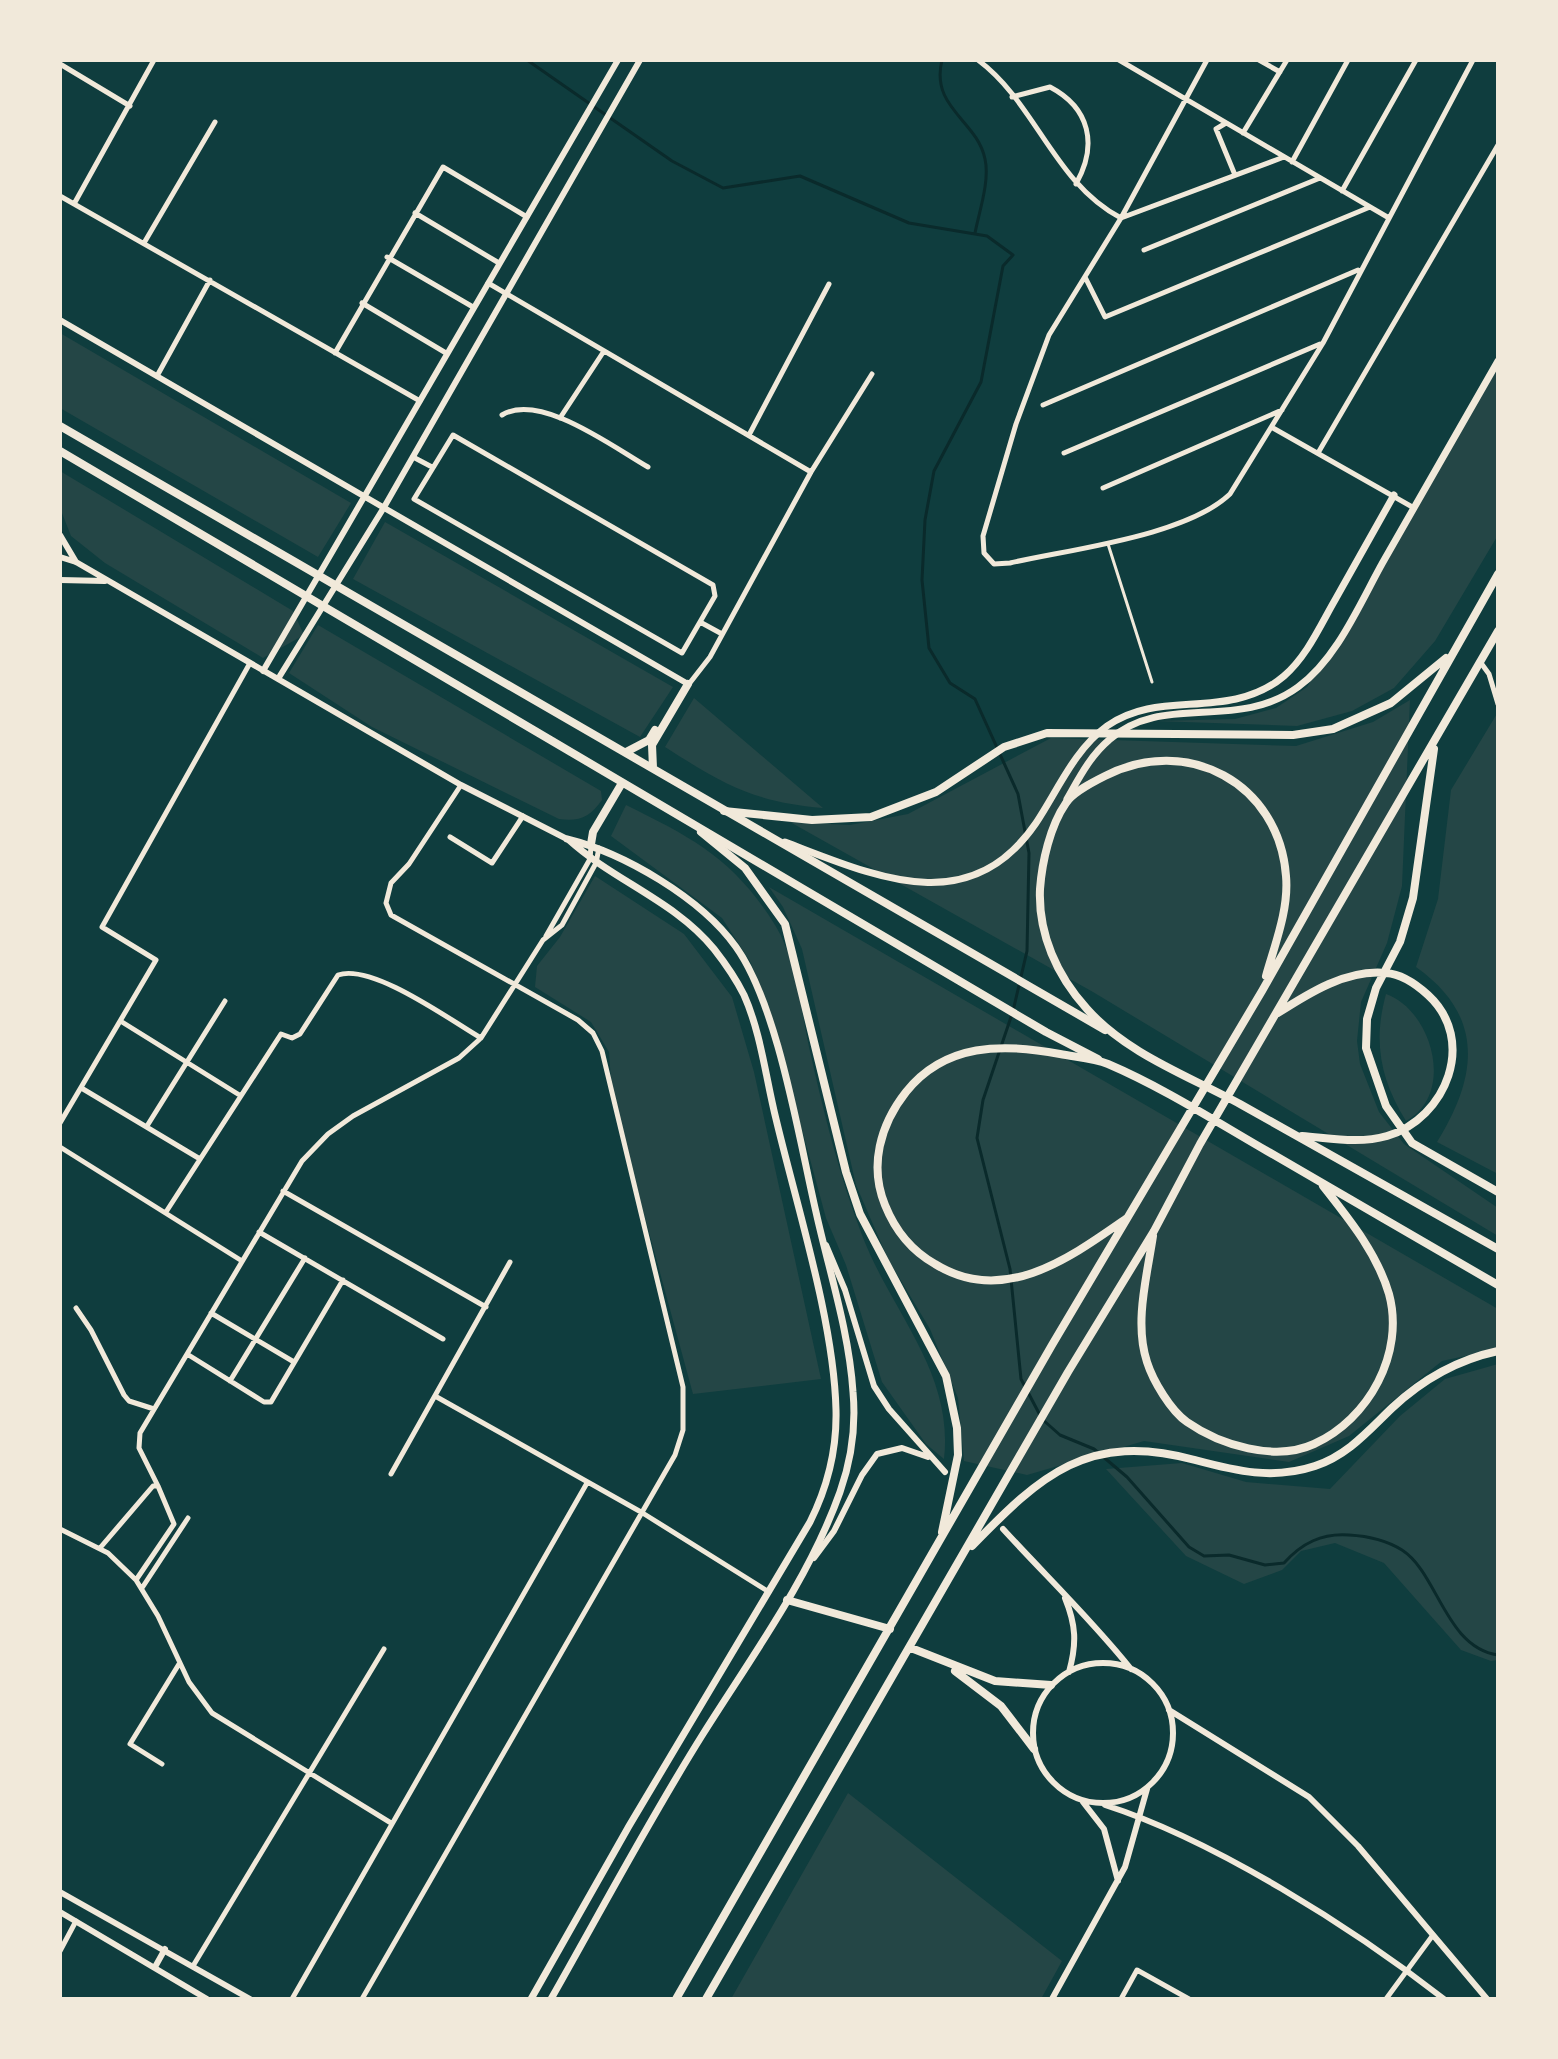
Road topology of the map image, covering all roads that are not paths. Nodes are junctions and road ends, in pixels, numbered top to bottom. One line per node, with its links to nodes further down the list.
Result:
1 (154, 60): 16 (street)
2 (618, 60): 31 (street)
3 (640, 60): 43 (street)
4 (978, 60): 14 (street)
5 (1119, 60): 15 (street)
6 (1207, 60): 15 (street)
7 (1259, 60): 13 (street)
8 (1287, 60): 13 (street)
9 (1348, 60): 22 (street)
10 (1416, 60): 26 (street)
11 (1473, 60): 33 (street)
12 (60, 64): 16 (street)
13 (1280, 72): 19 (street)
14 (1012, 97): 25 (street); 25 (street)
15 (1185, 99): 18 (street); 32 (street)
16 (130, 106): 28 (street)
17 (215, 122): 34 (street)
18 (1226, 123): 19 (street); 23 (street)
19 (1243, 133): 21 (street)
20 (1498, 145): 64 (street)
21 (1284, 157): 22 (street); 23 (street)
22 (1292, 162): 24 (street)
23 (1235, 175): 32 (street)
24 (1320, 178): 26 (street); 35 (street)
25 (1076, 184): 32 (street)
26 (1342, 191): 29 (street)
27 (60, 196): 28 (street)
28 (74, 204): 34 (street)
29 (1370, 207): 33 (street); 39 (street)
30 (415, 213): 31 (street); 36 (street); 37 (street)
31 (528, 218): 37 (street)
32 (1121, 218): 39 (street)
33 (1389, 218): 38 (street)
34 (144, 243): 40 (street)
35 (1144, 250)
36 (387, 257): 44 (street); 45 (street)
37 (499, 263): 41 (street)
38 (1359, 269): 47 (street); 55 (street)
39 (1085, 277): 76 (street)
40 (210, 280): 49 (street); 53 (street)
41 (488, 283): 43 (street); 45 (street)
42 (829, 284): 61 (street)
43 (504, 293): 48 (street); 65 (street)
44 (362, 303): 49 (street); 50 (street)
45 (473, 307): 50 (street)
46 (60, 320): 53 (street)
47 (1323, 343): 56 (street); 63 (street)
48 (604, 351): 58 (street); 61 (street)
49 (335, 353): 54 (street)
50 (446, 353): 54 (street)
51 (1498, 361): 73 (main road)
52 (872, 374): 69 (street)
53 (157, 376): 72 (street)
54 (420, 401): 72 (street)
55 (1043, 405)
56 (1283, 410): 60 (street); 70 (street)
57 (502, 415): 58 (street)
58 (560, 418): 68 (street)
59 (60, 426): 94 (main road)
60 (1273, 428): 64 (street); 76 (street)
61 (749, 435): 69 (street)
62 (60, 451): 66 (main road)
63 (1064, 453)
64 (1318, 453): 71 (street)
65 (412, 456): 67 (street); 74 (street)
66 (65, 457): 96 (main road)
67 (432, 467): 82 (street); 82 (street)
68 (648, 467)
69 (811, 472): 84 (street)
70 (1103, 488)
71 (1394, 495): 73 (street); 103 (main road)
72 (366, 499): 74 (street); 88 (street)
73 (1414, 508): 98 (main road)
74 (383, 509): 89 (street); 91 (street)
75 (60, 535): 78 (street)
76 (1107, 541): 90 (lane)
77 (60, 557): 78 (street)
78 (76, 562): 81 (street)
79 (1498, 574): 85 (main road)
80 (60, 580): 81 (street)
81 (109, 581): 86 (street)
82 (700, 622): 84 (street)
83 (1498, 631): 87 (main road)
84 (722, 634): 91 (street)
85 (1452, 652): 99 (main road); 110 (main road)
86 (250, 663): 88 (street); 113 (street)
87 (1481, 663): 92 (street); 93 (main road)
88 (263, 671): 89 (street)
89 (278, 679): 97 (street)
90 (1152, 682)
91 (688, 684): 94 (main road); 95 (main road)
92 (1498, 704)
93 (1434, 744): 112 (main road); 127 (main road)
94 (626, 752): 95 (main road)
95 (653, 768): 99 (main road)
96 (622, 783): 101 (main road); 105 (main road)
97 (461, 785): 100 (street); 109 (street)
98 (1066, 801): 110 (main road); 115 (main road)
99 (724, 811): 103 (main road)
100 (523, 816): 102 (street); 104 (street)
101 (701, 832): 117 (main road); 162 (main road)
102 (450, 837)
103 (776, 838): 115 (main road)
104 (567, 839): 105 (main road); 106 (main road)
105 (595, 846): 106 (street); 107 (main road)
106 (593, 861): 108 (main road); 109 (street)
107 (648, 875): 108 (main road); 130 (main road)
108 (640, 889): 148 (main road)
109 (516, 985): 114 (street); 157 (street)
110 (1262, 991): 129 (main road)
111 (225, 1001): 116 (street)
112 (1277, 1014): 122 (main road); 131 (main road)
113 (122, 1022): 116 (street); 118 (street)
114 (481, 1038): 119 (street); 126 (street)
115 (1120, 1038): 122 (main road)
116 (187, 1061): 119 (street); 121 (street)
117 (1105, 1063): 125 (main road); 129 (main road)
118 (83, 1089): 120 (street); 121 (street)
119 (241, 1096): 124 (street)
120 (60, 1123)
121 (147, 1126): 124 (street)
122 (1297, 1135): 133 (main road)
123 (60, 1147): 128 (street)
124 (200, 1159): 128 (street)
125 (1320, 1182): 131 (main road); 138 (main road)
126 (283, 1191): 132 (street); 139 (street)
127 (1498, 1192)
128 (166, 1212): 135 (street)
129 (1130, 1216): 162 (main road)
130 (820, 1230): 147 (main road); 152 (street)
131 (1154, 1231): 160 (main road)
132 (259, 1232): 134 (street); 135 (street)
133 (1498, 1249)
134 (305, 1258): 137 (street); 142 (street)
135 (242, 1261): 141 (street)
136 (510, 1262): 139 (street)
137 (343, 1280): 143 (street); 146 (street)
138 (1498, 1285)
139 (486, 1307): 150 (street)
140 (76, 1308): 151 (street)
141 (211, 1313): 142 (street); 145 (street)
142 (256, 1339): 146 (street); 149 (street)
143 (443, 1339)
144 (1498, 1351): 160 (main road)
145 (187, 1354): 149 (street); 151 (street)
146 (294, 1362): 149 (street)
147 (850, 1365): 148 (main road); 164 (main road)
148 (833, 1367): 167 (main road)
149 (230, 1381)
150 (435, 1396): 154 (street); 155 (street)
151 (154, 1409): 156 (street)
152 (932, 1459): 153 (street); 164 (street)
153 (945, 1472)
154 (391, 1474)
155 (587, 1483): 157 (street); 186 (street)
156 (158, 1486): 163 (street); 165 (street)
157 (641, 1512): 167 (street); 202 (street)
158 (188, 1518): 166 (street)
159 (60, 1529): 163 (street)
160 (983, 1529): 171 (main road)
161 (1003, 1529): 168 (street)
162 (939, 1545): 170 (main road)
163 (100, 1548): 165 (street)
164 (804, 1571): 169 (main road)
165 (136, 1580): 166 (street)
166 (142, 1588): 173 (street)
167 (770, 1593): 203 (main road)
168 (1064, 1595): 175 (street); 176 (street)
169 (787, 1600): 170 (main road); 204 (main road)
170 (890, 1629): 205 (main road)
171 (911, 1648): 174 (main road); 206 (main road)
172 (384, 1649): 181 (street)
173 (179, 1663): 180 (street); 181 (street)
174 (948, 1666): 177 (main road); 179 (main road)
175 (1131, 1669): 176 (street); 178 (street)
176 (1069, 1672): 177 (street)
177 (1051, 1685): 179 (street)
178 (1169, 1710): 182 (street); 192 (street)
179 (1034, 1749): 183 (street)
180 (162, 1764)
181 (309, 1773): 186 (street); 195 (street)
182 (1148, 1786): 184 (street); 185 (street)
183 (1081, 1800): 184 (street); 187 (street)
184 (1100, 1803): 185 (street)
185 (1138, 1815): 187 (street); 197 (street)
186 (391, 1823): 201 (street)
187 (1118, 1881): 207 (street)
188 (60, 1892): 189 (street)
189 (72, 1899): 190 (street); 193 (street)
190 (61, 1913): 191 (street)
191 (76, 1921): 194 (street); 196 (street)
192 (1433, 1935): 197 (street); 212 (street)
193 (165, 1949): 195 (street); 196 (street)
194 (60, 1951)
195 (193, 1966): 200 (street)
196 (155, 1967): 198 (street)
197 (1405, 1969): 210 (street); 211 (street)
198 (195, 1996): 199 (street)
199 (207, 1999)
200 (250, 1999)
201 (292, 1999)
202 (362, 1999)
203 (531, 1999)
204 (551, 1999)
205 (676, 1999)
206 (706, 1999)
207 (1052, 1999)
208 (1121, 1999): 209 (street)
209 (1189, 1999)
210 (1386, 1999)
211 (1444, 1999)
212 (1487, 1999)

